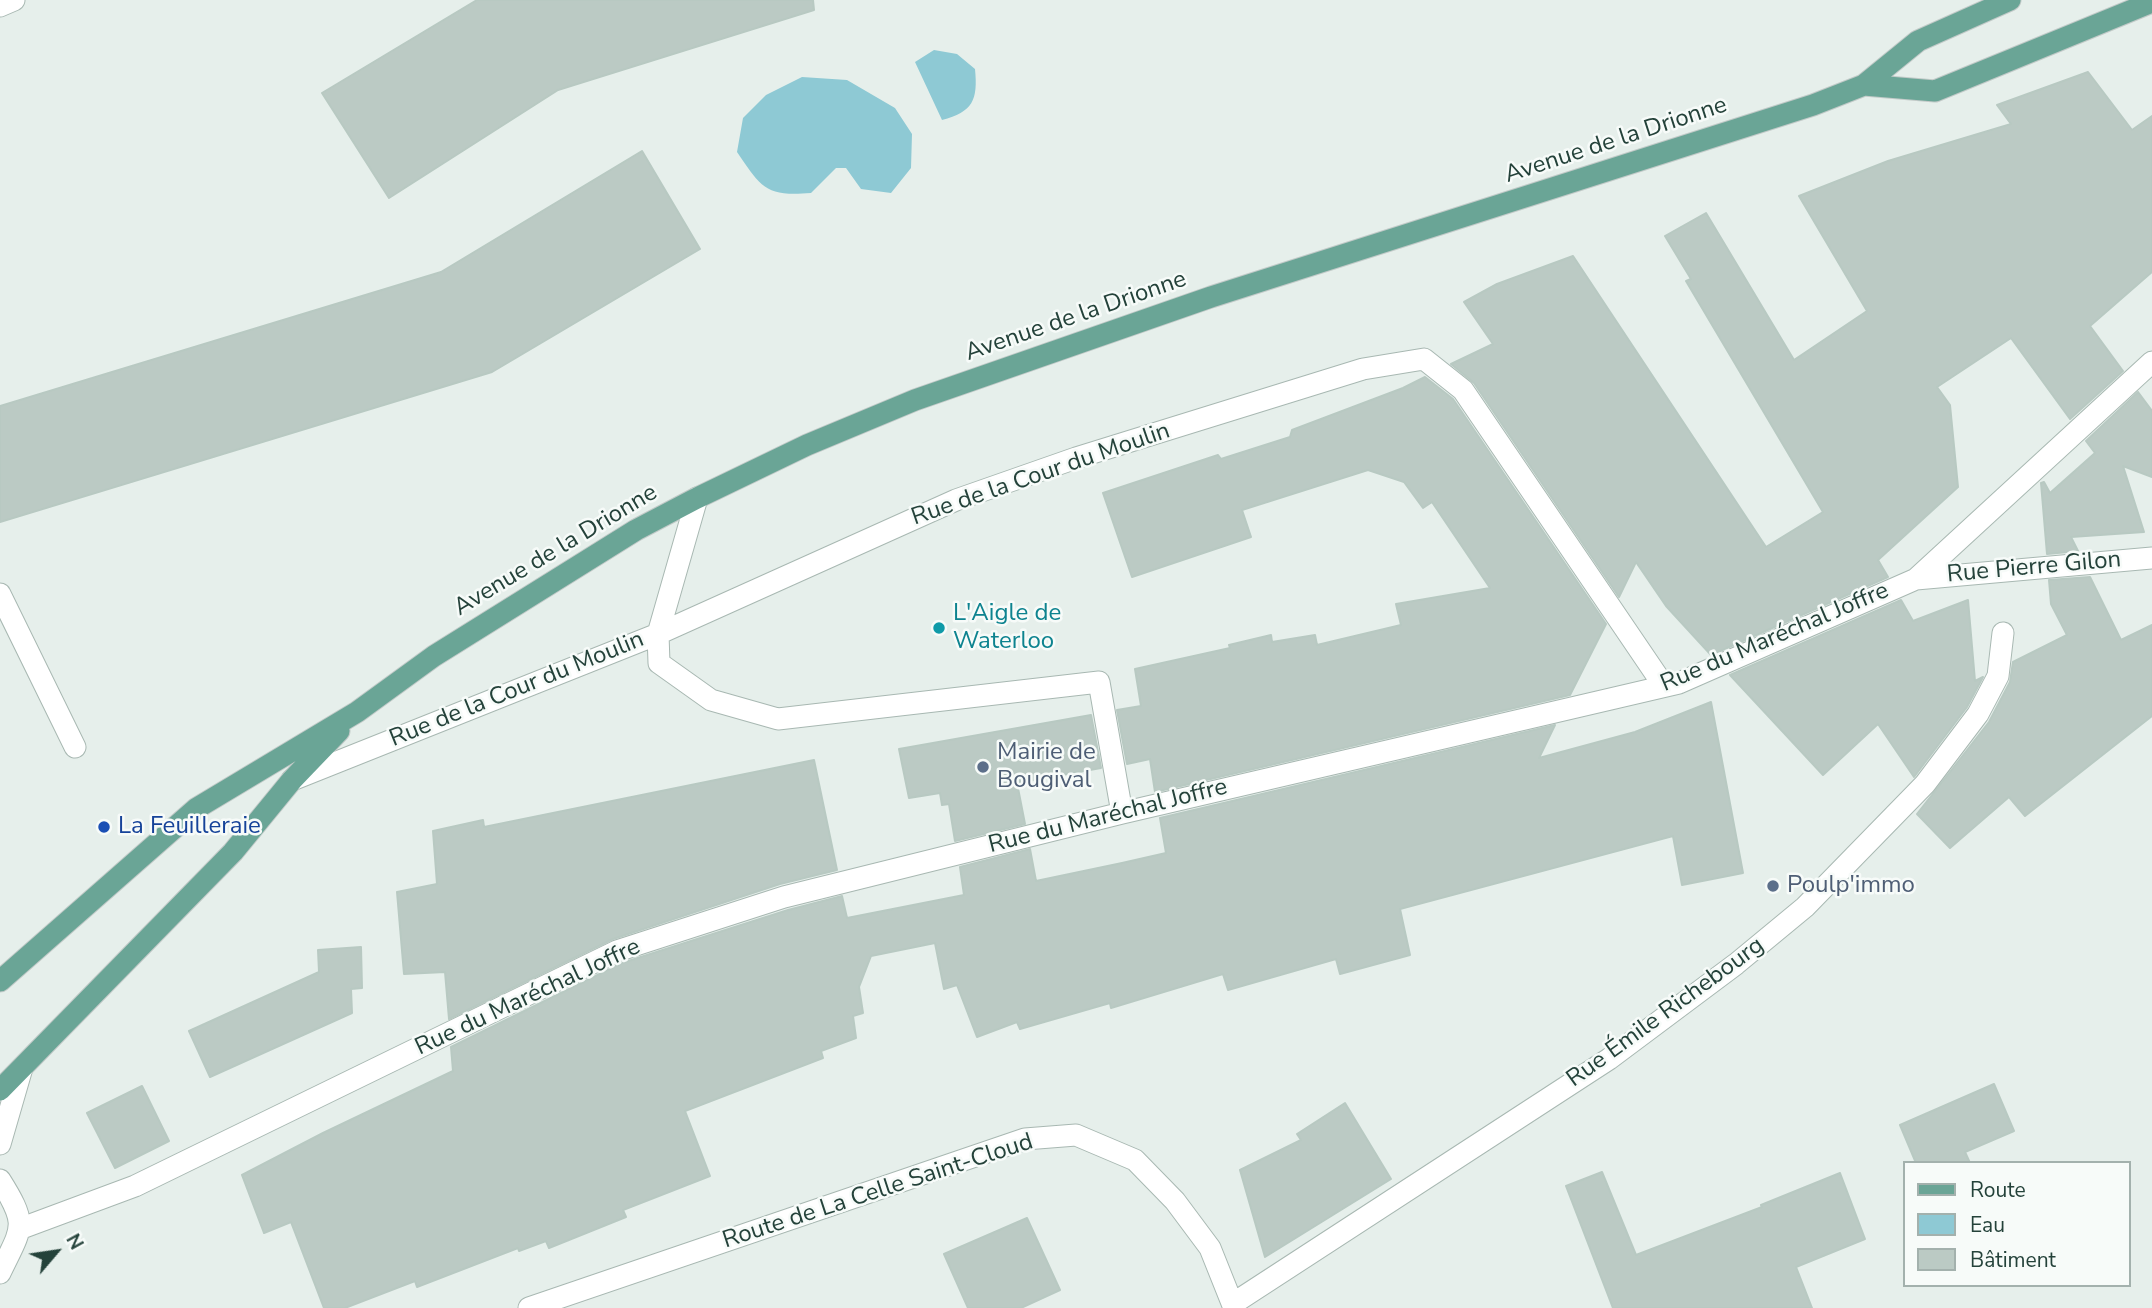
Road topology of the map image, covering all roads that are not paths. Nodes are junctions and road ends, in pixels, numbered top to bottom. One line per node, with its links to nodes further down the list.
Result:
1 (14, 0): 4 (street)
2 (2010, 0): 5 (main road, Avenue de la Drionne)
3 (2152, 2): 5 (main road, Avenue de la Drionne)
4 (0, 6)
5 (1864, 85): 7 (main road, Avenue de la Drionne)
6 (2152, 362): 9 (street, Rue du Maréchal Joffre)
7 (697, 498): 12 (street); 14 (main road, Avenue de la Drionne)
8 (2152, 558): 9 (street, Rue Pierre Gilon)
9 (1916, 579): 13 (street, Rue du Maréchal Joffre)
10 (0, 594): 15 (street)
11 (2003, 633): 25 (street, Rue Émile Richebourg)
12 (658, 634): 13 (street, Rue de la Cour du Moulin); 16 (street, Rue de la Cour du Moulin); 17 (street)
13 (1664, 686): 17 (street, Rue du Maréchal Joffre)
14 (357, 712): 16 (main road, Avenue de la Drionne); 18 (main road, Avenue de la Drionne)
15 (75, 747)
16 (292, 780): 19 (main road, Avenue de la Drionne)
17 (1122, 813): 23 (street, Rue du Maréchal Joffre)
18 (0, 981)
19 (22, 1068): 20 (main road, Avenue de la Drionne); 21 (street)
20 (0, 1090)
21 (0, 1144)
22 (0, 1180): 23 (street)
23 (22, 1228): 24 (street)
24 (0, 1273)
25 (1234, 1306): 26 (street, Route de La Celle Saint-Cloud)
26 (529, 1308)

